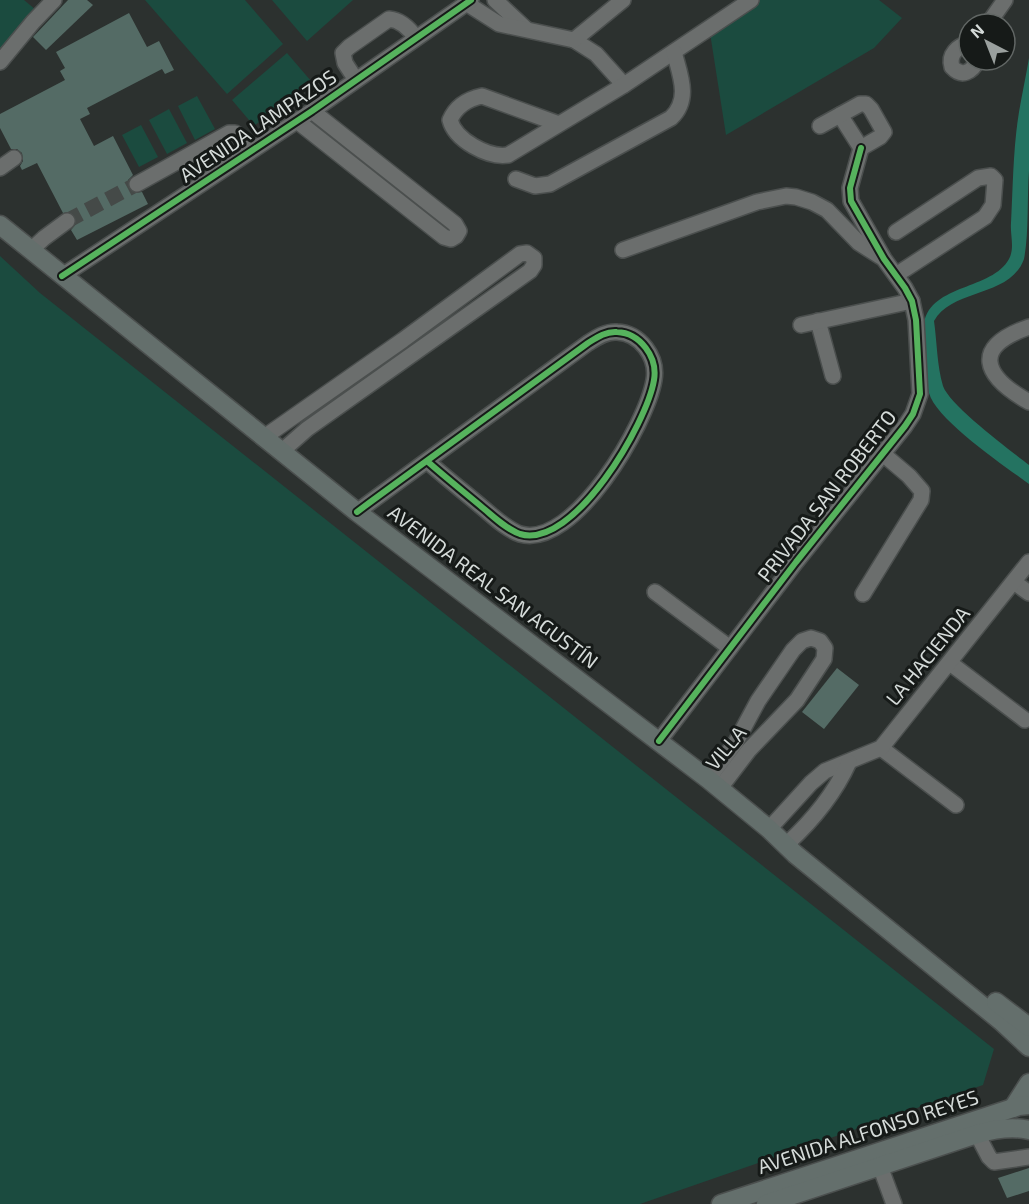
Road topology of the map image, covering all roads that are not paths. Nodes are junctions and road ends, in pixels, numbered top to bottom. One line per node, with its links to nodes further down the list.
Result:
1 (54, 0): 11 (street)
2 (495, 0): 6 (street)
3 (623, 0): 8 (street)
4 (751, 0): 10 (street)
5 (468, 2): 6 (street); 7 (street, AVENIDA LAMPAZOS)
6 (526, 28): 8 (street)
7 (416, 38): 13 (street, AVENIDA LAMPAZOS); 13 (street)
8 (574, 40): 14 (street)
9 (957, 50): 12 (street)
10 (674, 52): 14 (street); 25 (street)
11 (0, 62)
12 (957, 70)
13 (356, 80): 15 (street, AVENIDA LAMPAZOS)
14 (624, 85): 18 (street)
15 (312, 111): 17 (street, AVENIDA LAMPAZOS); 24 (street)
16 (840, 115): 19 (street); 20 (street); 20 (street)
17 (297, 121): 21 (street, AVENIDA LAMPAZOS); 27 (street)
18 (559, 124): 18 (street)
19 (820, 126)
20 (861, 148): 33 (street, PRIVADA SAN ROBERTO)
21 (251, 150): 26 (street); 35 (street, AVENIDA LAMPAZOS)
22 (9, 158): 23 (street)
23 (0, 168)
24 (393, 175): 27 (street); 27 (street)
25 (516, 179)
26 (137, 184)
27 (381, 188)
28 (67, 221): 31 (street)
29 (0, 225): 31 (main road, AVENIDA REAL SAN AGUSTÍN)
30 (896, 232): 34 (street)
31 (31, 250): 35 (main road, AVENIDA REAL SAN AGUSTÍN)
32 (623, 250): 33 (street, PRIVADA SAN ROBERTO)
33 (884, 258): 34 (street, PRIVADA SAN ROBERTO)
34 (896, 275): 36 (street, PRIVADA SAN ROBERTO)
35 (62, 276): 44 (main road, AVENIDA REAL SAN AGUSTÍN)
36 (912, 301): 37 (street); 46 (street, PRIVADA SAN ROBERTO)
37 (818, 321): 38 (street); 42 (street)
38 (801, 325)
39 (1029, 327): 43 (street)
40 (403, 340): 41 (street); 41 (street); 44 (street)
41 (413, 352): 45 (street)
42 (833, 376)
43 (1029, 402)
44 (263, 438): 45 (main road, AVENIDA REAL SAN AGUSTÍN)
45 (281, 452): 48 (main road, AVENIDA REAL SAN AGUSTÍN)
46 (883, 453): 53 (street); 54 (street, PRIVADA SAN ROBERTO)
47 (427, 461): 47 (street); 48 (street)
48 (357, 512): 59 (main road, AVENIDA REAL SAN AGUSTÍN)
49 (1029, 562): 50 (street, LA HACIENDA)
50 (1014, 582): 52 (street); 55 (street, LA HACIENDA)
51 (656, 592): 54 (street)
52 (1029, 593)
53 (863, 594)
54 (730, 648): 59 (street, PRIVADA SAN ROBERTO)
55 (950, 663): 56 (street); 60 (street, LA HACIENDA)
56 (1025, 720)
57 (748, 721): 58 (street); 58 (street, VILLA); 61 (street, VILLA)
58 (765, 734): 61 (street, VILLA)
59 (659, 741): 63 (main road, AVENIDA REAL SAN AGUSTÍN)
60 (881, 748): 62 (street, LA HACIENDA); 64 (street)
61 (730, 762): 63 (street, VILLA)
62 (849, 762): 65 (street, LA HACIENDA); 66 (street)
63 (714, 784): 65 (main road, AVENIDA REAL SAN AGUSTÍN)
64 (956, 805)
65 (769, 829): 66 (main road, AVENIDA REAL SAN AGUSTÍN)
66 (789, 846): 67 (main road, AVENIDA REAL SAN AGUSTÍN); 68 (main road, AVENIDA REAL SAN AGUSTÍN)
67 (1029, 1027)
68 (1029, 1047)
69 (1029, 1083): 70 (main road)
70 (1021, 1106): 75 (main road, AVENIDA ALFONSO REYES)
71 (1029, 1130): 72 (main road, AVENIDA ALFONSO REYES)
72 (976, 1134): 73 (street); 74 (main road, AVENIDA ALFONSO REYES)
73 (1029, 1157)
74 (880, 1166): 76 (main road, AVENIDA ALFONSO REYES); 79 (street)
75 (746, 1200): 77 (main road, AVENIDA ALFONSO REYES)
76 (790, 1200): 78 (main road, AVENIDA ALFONSO REYES)
77 (721, 1204)
78 (766, 1204)
79 (894, 1204)

